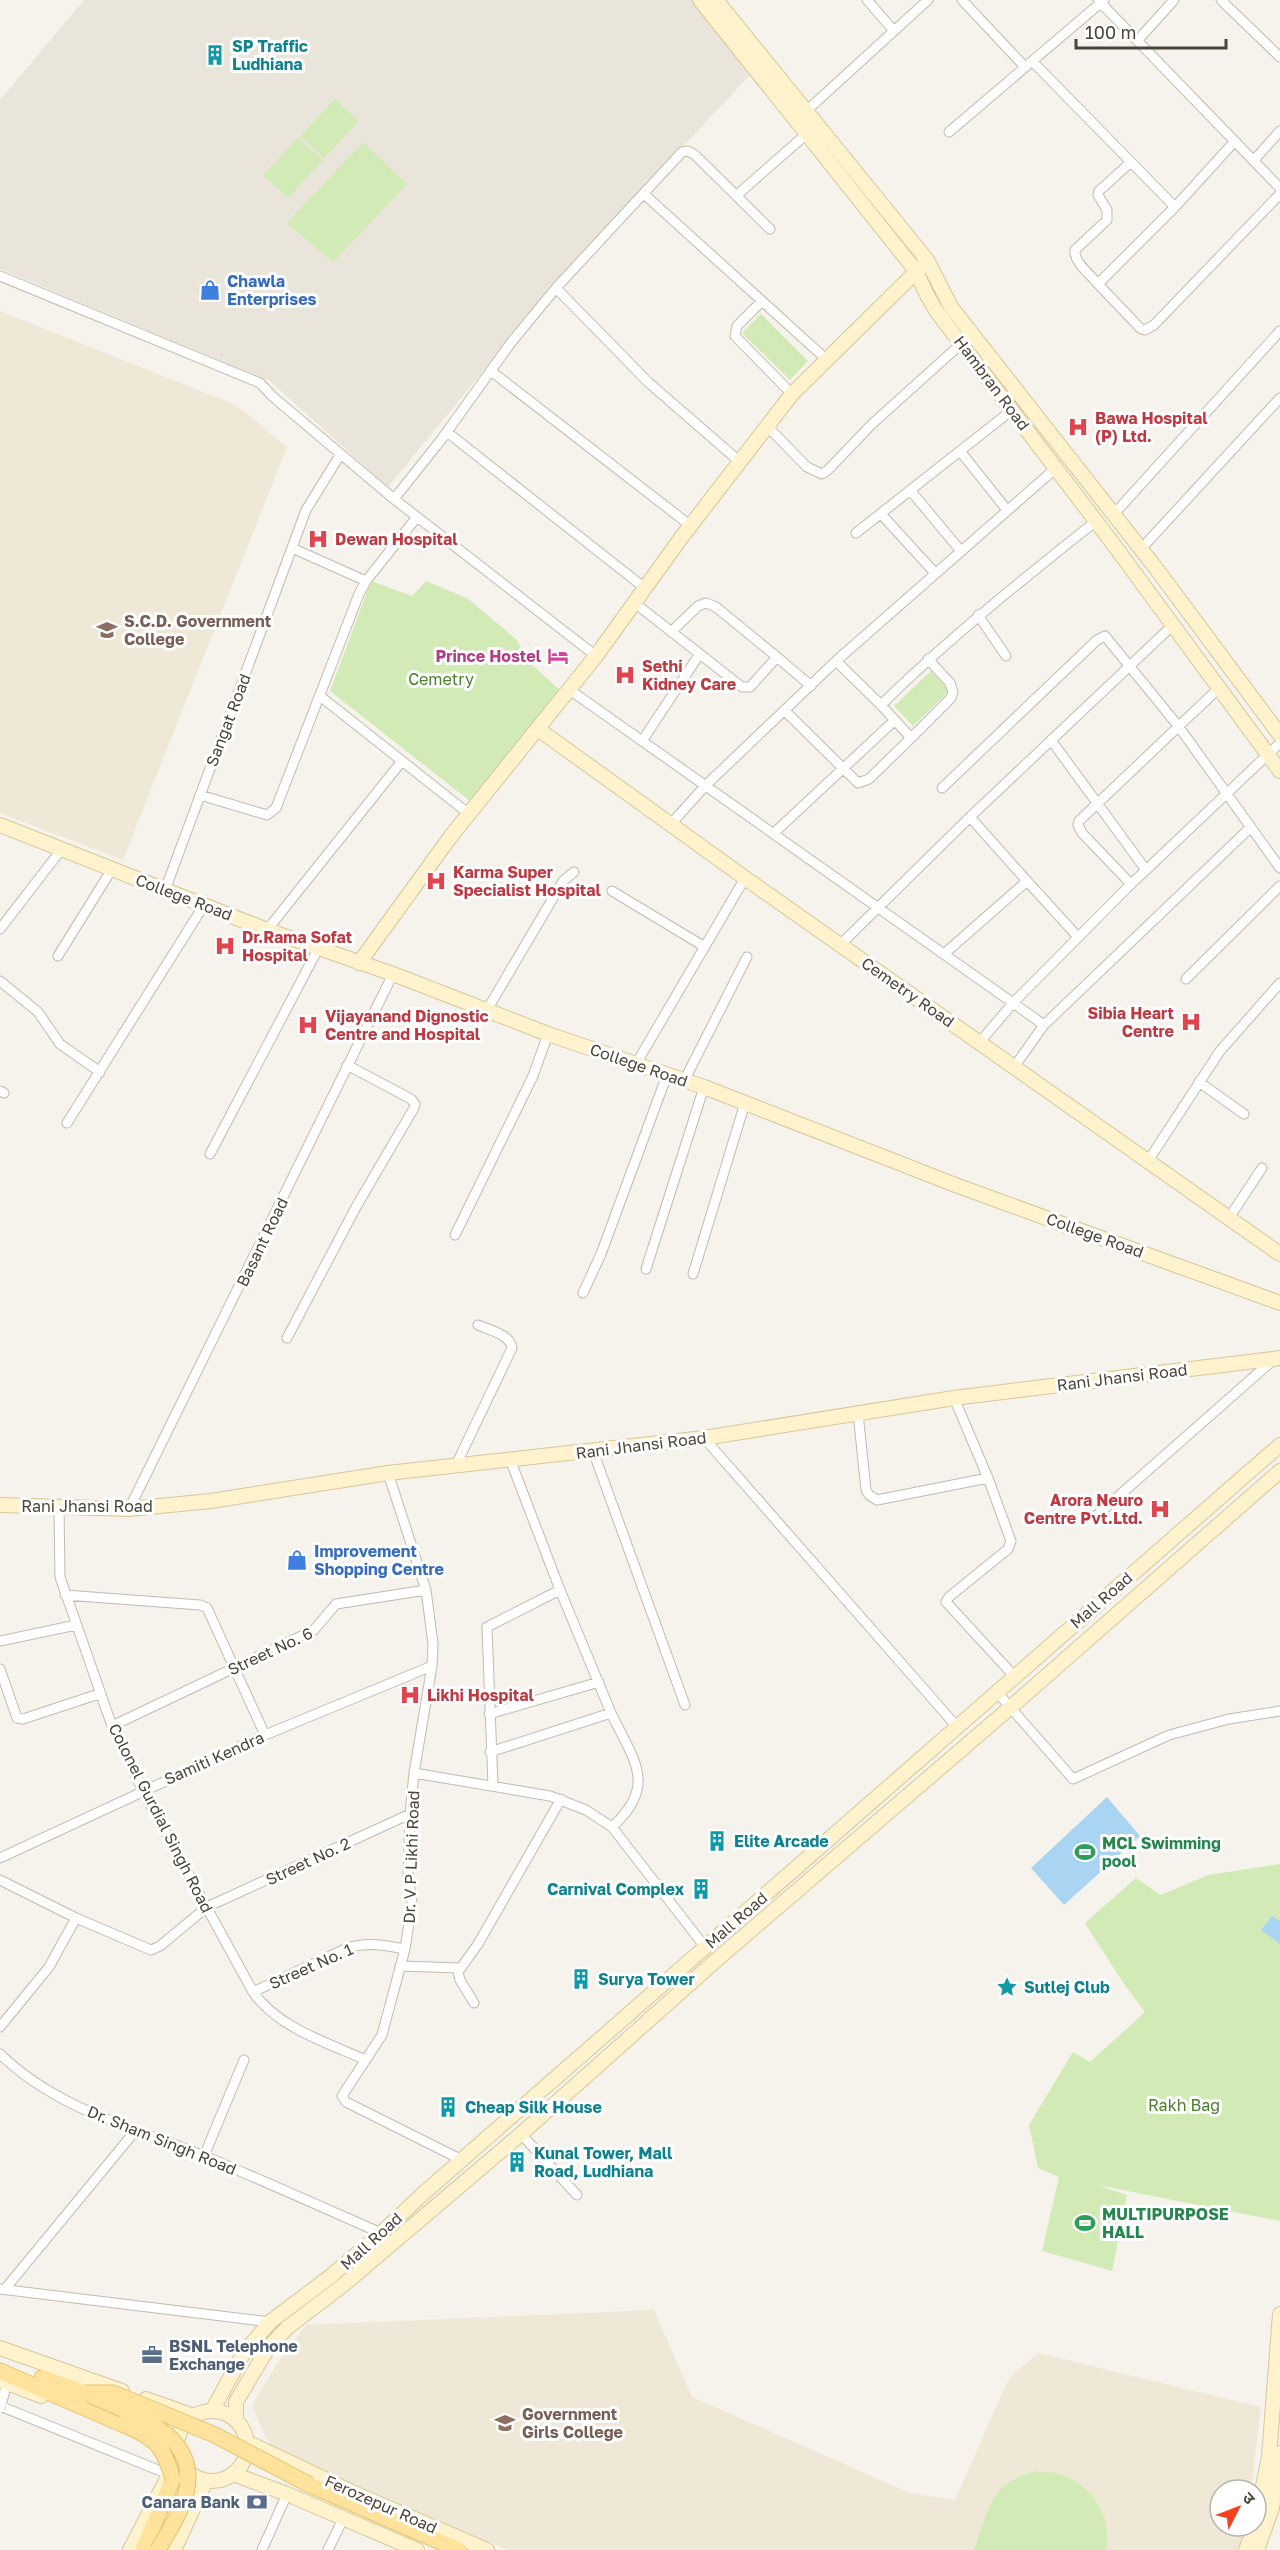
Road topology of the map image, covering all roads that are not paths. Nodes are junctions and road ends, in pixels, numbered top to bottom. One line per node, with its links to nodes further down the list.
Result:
1 (700, 0): 13 (main road, Hambran Road)
2 (716, 0): 13 (main road, Hambran Road)
3 (867, 0): 9 (street)
4 (928, 0): 9 (street)
5 (962, 0): 12 (street)
6 (1174, 0): 10 (street)
7 (1221, 0): 11 (street)
8 (1101, 1): 10 (street); 12 (street)
9 (894, 31): 13 (street)
10 (1137, 41): 17 (street)
11 (1280, 57)
12 (1029, 64): 16 (street); 19 (street)
13 (801, 115): 14 (main road, Hambran Road)
14 (812, 129): 23 (street); 26 (main road, Hambran Road); 27 (main road, Hambran Road)
15 (1280, 131): 18 (street)
16 (949, 132)
17 (1235, 141): 18 (street); 24 (street)
18 (1254, 160): 20 (street)
19 (1131, 162): 24 (street); 29 (street)
20 (1280, 188)
21 (644, 194): 23 (street); 30 (street); 31 (street)
22 (1280, 194): 29 (street)
23 (737, 195): 25 (street)
24 (1175, 207): 29 (street)
25 (770, 229)
26 (927, 260): 27 (main road); 49 (main road, Hambran Road)
27 (916, 271): 33 (main road, Hambran Road); 34 (main road)
28 (0, 276): 42 (street)
29 (1098, 284)
30 (556, 288): 35 (street); 43 (street)
31 (762, 302): 34 (street); 36 (street)
32 (1280, 331): 49 (street)
33 (962, 343): 38 (main road, Hambran Road); 39 (street)
34 (826, 359): 36 (main road)
35 (491, 371): 40 (street); 52 (street)
36 (792, 394): 39 (main road)
37 (1280, 398): 55 (street)
38 (1012, 410): 41 (street); 44 (main road, Hambran Road)
39 (767, 426): 43 (main road)
40 (447, 432): 46 (street); 59 (street)
41 (960, 451): 45 (street); 47 (street)
42 (340, 455): 46 (street); 54 (street, Sangat Road)
43 (740, 462): 52 (main road)
44 (1056, 468): 47 (street); 51 (main road, Hambran Road)
45 (910, 490): 48 (street); 56 (street)
46 (394, 499): 50 (street)
47 (1007, 510): 56 (street)
48 (880, 514): 53 (street); 57 (street)
49 (1114, 514): 55 (main road, Hambran Road)
50 (417, 517): 58 (street); 65 (street)
51 (1096, 521): 61 (street); 62 (main road, Hambran Road)
52 (691, 526): 59 (main road)
53 (856, 533)
54 (292, 548): 58 (street); 92 (street, Sangat Road)
55 (1141, 549): 80 (main road, Hambran Road)
56 (960, 550): 57 (street)
57 (935, 573): 69 (street)
58 (366, 581): 74 (street)
59 (646, 589): 60 (main road)
60 (636, 604): 63 (street); 65 (main road)
61 (978, 615): 66 (street); 68 (street)
62 (1173, 625): 70 (street); 72 (main road, Hambran Road)
63 (671, 632): 64 (street); 67 (street)
64 (699, 655): 67 (street); 83 (street)
65 (596, 656): 73 (main road)
66 (1006, 656)
67 (777, 657): 71 (street)
68 (928, 658): 75 (street); 81 (street)
69 (836, 661): 71 (street); 75 (street)
70 (1130, 664): 78 (street); 82 (street); 90 (street)
71 (810, 686): 76 (street)
72 (1219, 688): 78 (street); 85 (main road, Hambran Road)
73 (570, 690): 79 (main road); 83 (street)
74 (320, 696): 86 (street); 92 (street)
75 (881, 705): 77 (street)
76 (785, 711): 87 (street); 89 (street)
77 (895, 720): 81 (street); 87 (street)
78 (1179, 727): 91 (street); 93 (street)
79 (538, 729): 94 (main road); 97 (main road, Cemetry Road)
80 (1280, 735)
81 (912, 738): 87 (street)
82 (1051, 740): 93 (street); 95 (street)
83 (642, 741): 89 (street)
84 (1280, 743): 85 (street)
85 (1267, 754): 88 (main road, Hambran Road); 91 (street)
86 (402, 760): 94 (street); 114 (street)
87 (841, 768): 99 (street)
88 (1280, 771)
89 (705, 786): 97 (street); 99 (street)
90 (942, 788)
91 (1226, 792): 98 (street); 103 (street)
92 (200, 795): 109 (street, Sangat Road)
93 (1098, 803): 103 (street); 107 (street)
94 (469, 814): 122 (main road)
95 (970, 817): 106 (street); 112 (street)
96 (0, 825): 100 (main road, College Road)
97 (670, 825): 105 (main road, Cemetry Road)
98 (1251, 827): 101 (street); 129 (street)
99 (774, 833): 112 (street)
100 (61, 850): 102 (main road, College Road); 113 (street)
101 (1280, 868)
102 (111, 869): 109 (main road, College Road); 120 (street)
103 (1146, 870): 107 (street)
104 (574, 872): 128 (street)
105 (745, 878): 116 (main road, Cemetry Road); 117 (street)
106 (1027, 881): 115 (street); 119 (street)
107 (1131, 884): 115 (street)
108 (1280, 886): 124 (street)
109 (165, 890): 111 (main road, College Road)
110 (612, 891): 117 (street)
111 (204, 905): 114 (main road, College Road); 135 (street)
112 (877, 906): 116 (street); 119 (street)
113 (0, 929)
114 (267, 930): 118 (main road, College Road)
115 (1078, 938): 127 (street)
116 (840, 945): 131 (main road, Cemetry Road)
117 (705, 947): 132 (street)
118 (318, 949): 122 (main road, College Road); 143 (street)
119 (944, 954): 127 (street)
120 (58, 956)
121 (747, 957): 137 (street)
122 (359, 963): 123 (main road, College Road)
123 (393, 974): 128 (main road, College Road); 133 (street, Basant Road)
124 (1186, 979)
125 (0, 981): 135 (street)
126 (1280, 983): 138 (street)
127 (1013, 1004): 129 (street); 131 (street)
128 (487, 1010): 130 (main road, College Road)
129 (1044, 1025): 134 (street)
130 (548, 1035): 132 (main road, College Road); 147 (street)
131 (979, 1043): 134 (main road, Cemetry Road)
132 (636, 1064): 136 (main road, College Road)
133 (347, 1065): 154 (street); 168 (street, Basant Road)
134 (1014, 1067): 144 (main road, Cemetry Road)
135 (100, 1072): 142 (street)
136 (667, 1075): 137 (main road, College Road); 151 (street)
137 (684, 1081): 139 (main road, College Road)
138 (1199, 1082): 141 (street); 144 (street)
139 (704, 1087): 140 (main road, College Road); 149 (street)
140 (745, 1103): 150 (street); 152 (main road, College Road)
141 (1244, 1114)
142 (67, 1123)
143 (210, 1154)
144 (1148, 1161): 146 (main road, Cemetry Road)
145 (1262, 1168): 146 (street)
146 (1229, 1218): 148 (main road, Cemetry Road)
147 (455, 1235)
148 (1280, 1254)
149 (646, 1269)
150 (693, 1274)
151 (583, 1293)
152 (1280, 1302)
153 (478, 1325): 162 (street)
154 (287, 1338)
155 (1277, 1358): 156 (main road, Rani Jhansi Road); 169 (street)
156 (954, 1398): 157 (main road, Rani Jhansi Road); 165 (street)
157 (858, 1413): 158 (main road, Rani Jhansi Road); 165 (street)
158 (704, 1438): 160 (main road, Rani Jhansi Road); 188 (street)
159 (1280, 1445): 178 (main road, Mall Road)
160 (593, 1451): 161 (main road, Rani Jhansi Road); 182 (street)
161 (510, 1459): 162 (main road, Rani Jhansi Road); 171 (street)
162 (456, 1465): 164 (main road, Rani Jhansi Road)
163 (1280, 1471): 183 (main road, Mall Road)
164 (388, 1473): 168 (main road, Rani Jhansi Road); 170 (street, Dr. V P Likhi Road)
165 (987, 1478): 178 (street)
166 (0, 1505): 167 (main road, Rani Jhansi Road)
167 (59, 1508): 168 (main road, Rani Jhansi Road); 172 (street, Colonel Gurdial Singh Road)
168 (129, 1509)
169 (1096, 1516)
170 (426, 1590): 175 (street, Dr. V P Likhi Road); 176 (street, Street No. 6)
171 (560, 1590): 179 (street); 186 (street)
172 (65, 1595): 173 (street, Colonel Gurdial Singh Road); 176 (street)
173 (76, 1625): 174 (street); 181 (street, Colonel Gurdial Singh Road)
174 (0, 1641)
175 (432, 1666): 189 (street, Samiti Kendra); 191 (street, Dr. V P Likhi Road)
176 (235, 1667): 187 (street, Street No. 6); 189 (street)
177 (0, 1669): 181 (street)
178 (1014, 1676): 180 (main road, Mall Road)
179 (599, 1682): 185 (street); 186 (street)
180 (997, 1692): 183 (street); 188 (main road, Mall Road)
181 (99, 1694): 187 (street, Colonel Gurdial Singh Road)
182 (685, 1706)
183 (1011, 1707): 184 (street); 212 (main road, Mall Road)
184 (1280, 1711)
185 (611, 1713): 190 (street); 196 (street)
186 (489, 1714): 190 (street)
187 (112, 1726): 193 (street, Colonel Gurdial Singh Road)
188 (958, 1728): 201 (main road, Mall Road)
189 (266, 1735): 193 (street, Samiti Kendra)
190 (490, 1752): 192 (street)
191 (414, 1773): 192 (street); 195 (street, Dr. V P Likhi Road)
192 (493, 1786): 194 (street)
193 (143, 1791): 197 (street, Samiti Kendra); 199 (street, Colonel Gurdial Singh Road)
194 (561, 1799): 196 (street); 204 (street)
195 (410, 1814): 199 (street, Street No. 2); 202 (street, Dr. V P Likhi Road)
196 (612, 1827): 201 (street)
197 (0, 1858)
198 (0, 1880): 200 (street)
199 (207, 1907): 200 (street, Street No. 2); 205 (street, Colonel Gurdial Singh Road)
200 (76, 1918): 207 (street)
201 (705, 1947): 214 (main road, Mall Road)
202 (405, 1949): 203 (street, Dr. V P Likhi Road); 205 (street, Street No. 1)
203 (400, 1966): 204 (street); 210 (street, Dr. V P Likhi Road)
204 (460, 1968): 206 (street)
205 (253, 1992): 210 (street, Colonel Gurdial Singh Road)
206 (474, 2003)
207 (0, 2027)
208 (0, 2054): 211 (street, Dr. Sham Singh Road)
209 (244, 2060): 213 (street)
210 (366, 2060): 214 (street, Dr. V P Likhi Road)
211 (135, 2130): 213 (street, Dr. Sham Singh Road); 217 (street)
212 (521, 2134): 215 (street); 228 (main road, Mall Road)
213 (204, 2156): 216 (street, Dr. Sham Singh Road)
214 (462, 2160): 216 (main road, Mall Road)
215 (578, 2195)
216 (381, 2234): 219 (main road, Mall Road)
217 (3, 2289): 219 (street)
218 (1280, 2314): 222 (main road)
219 (270, 2322): 226 (main road, Mall Road)
220 (0, 2348): 227 (main road)
221 (0, 2361): 224 (main road)
222 (1277, 2364): 235 (main road)
223 (2, 2378): 225 (street); 231 (main road); 233 (main road, bridge)
224 (85, 2393): 231 (main road, bridge); 234 (main road, Ferozepur Road, bridge)
225 (0, 2406): 233 (street)
226 (212, 2411): 227 (main road); 228 (main road)
227 (194, 2416): 231 (main road)
228 (236, 2420): 229 (main road)
229 (247, 2442): 232 (main road); 234 (main road, Ferozepur Road)
230 (1280, 2453): 248 (main road)
231 (182, 2460): 233 (main road); 236 (main road); 241 (main road, bridge)
232 (233, 2475): 236 (main road); 237 (main road)
233 (170, 2477): 239 (main road); 240 (main road)
234 (309, 2478): 237 (main road); 246 (main road); 247 (main road, Ferozepur Road)
235 (1265, 2478)
236 (206, 2481): 242 (main road)
237 (291, 2495): 238 (main road); 243 (street)
238 (343, 2519): 244 (street); 245 (main road)
239 (130, 2550)
240 (143, 2550)
241 (158, 2550)
242 (174, 2550)
243 (262, 2550)
244 (328, 2550)
245 (417, 2550)
246 (459, 2550)
247 (487, 2550)
248 (1257, 2550)

